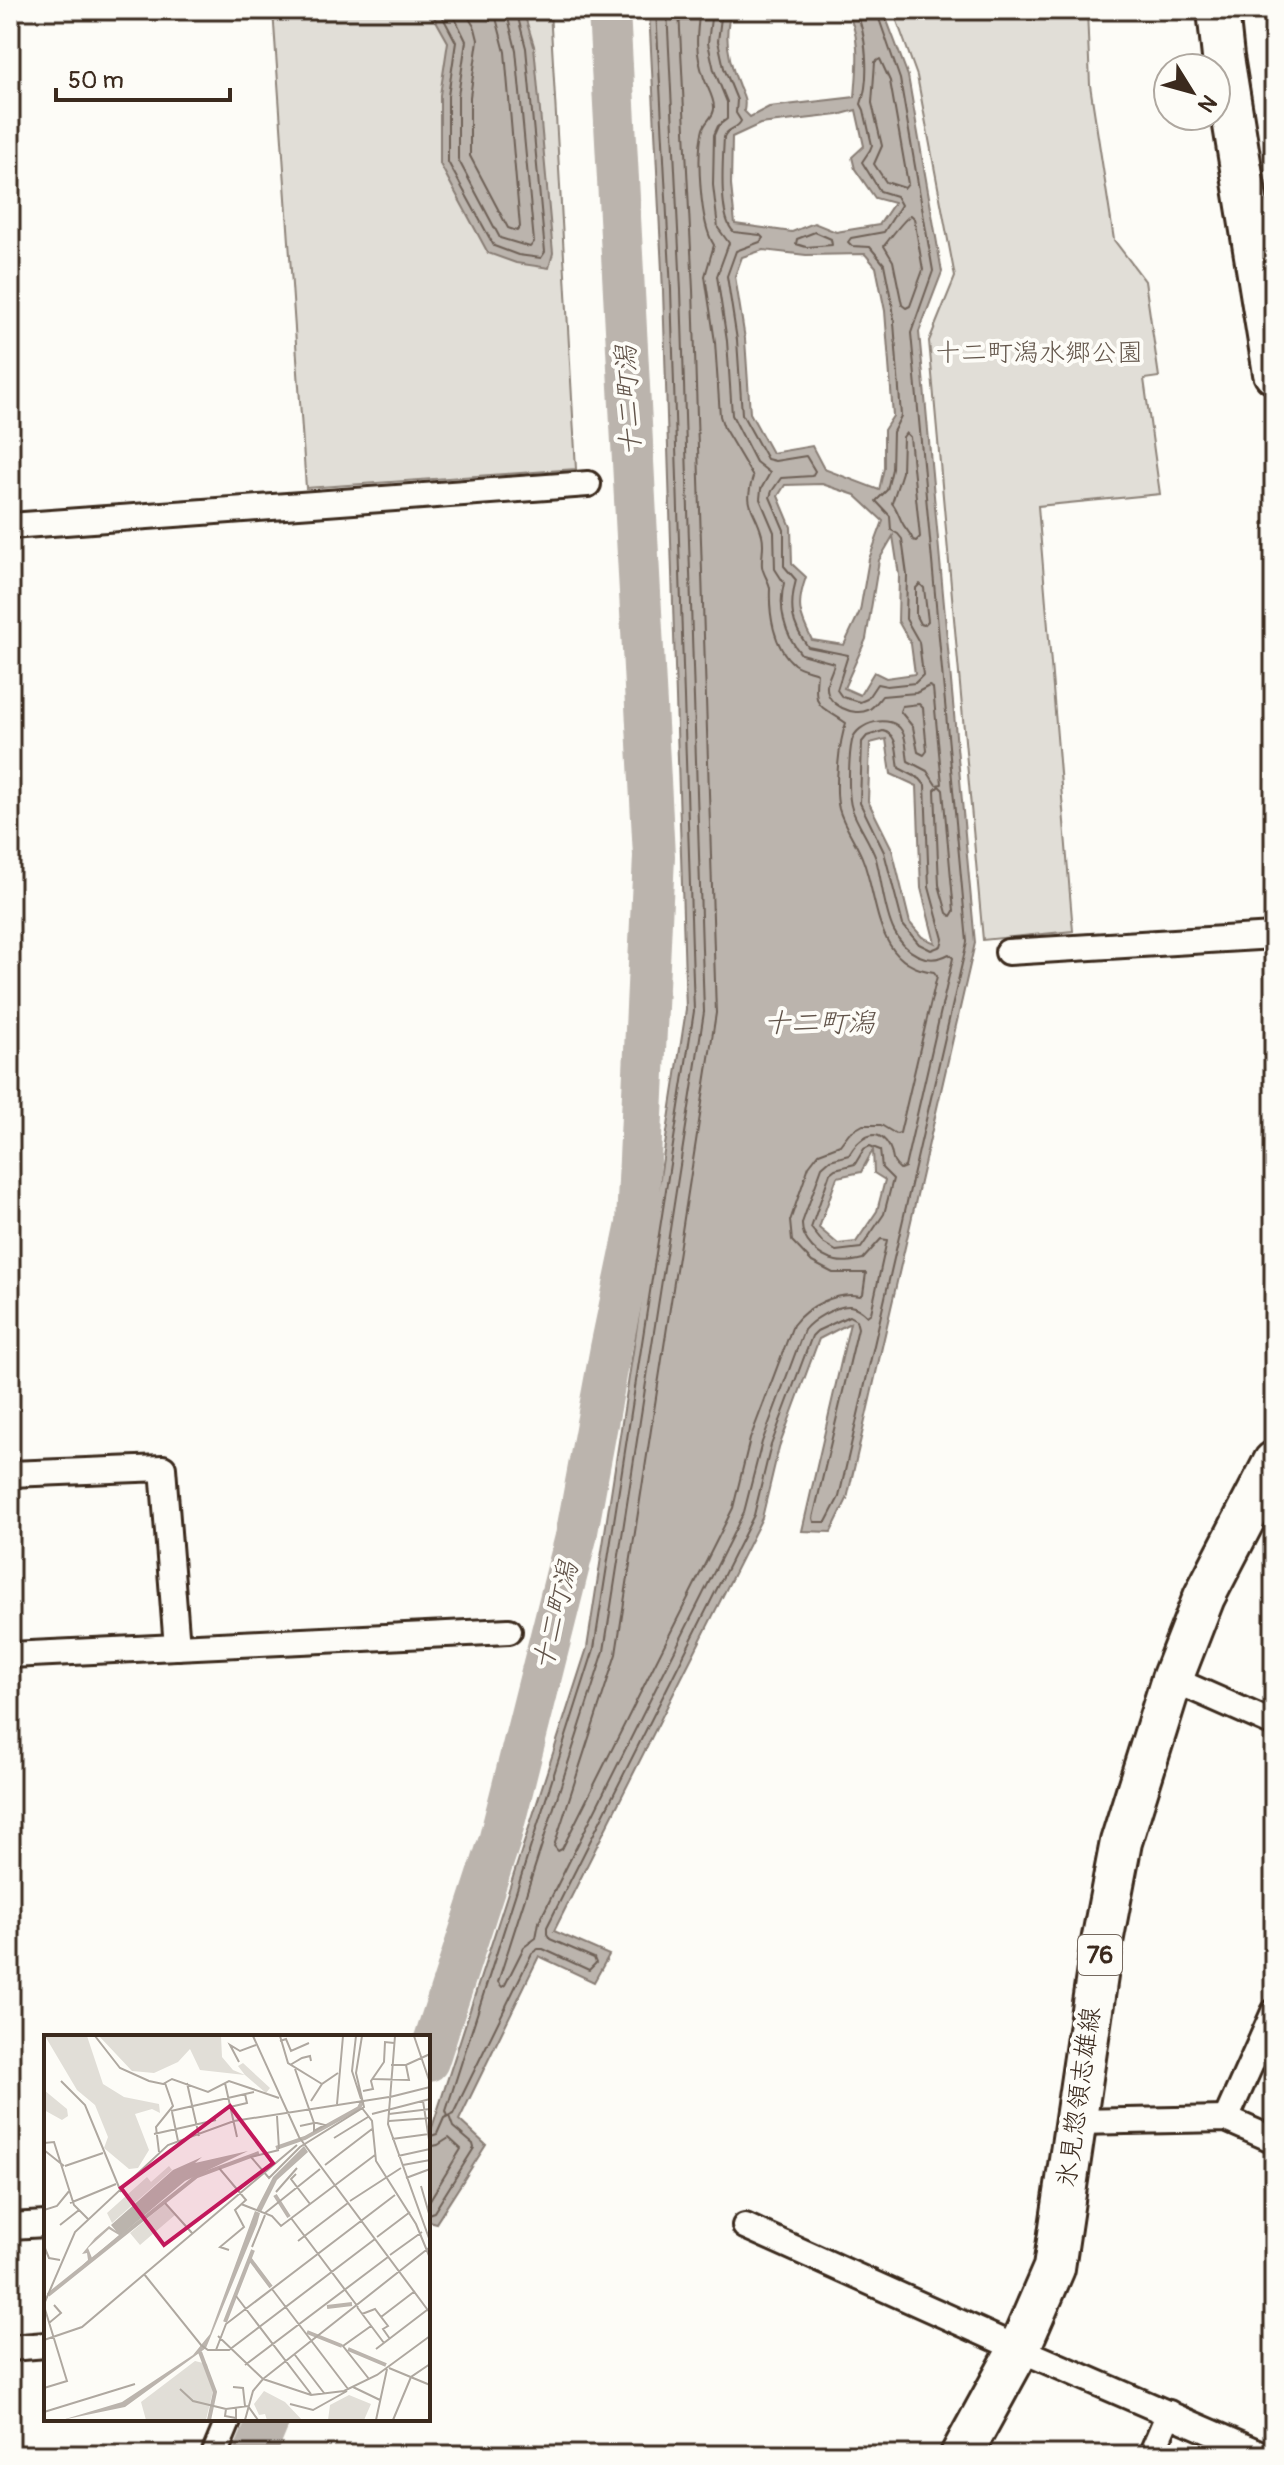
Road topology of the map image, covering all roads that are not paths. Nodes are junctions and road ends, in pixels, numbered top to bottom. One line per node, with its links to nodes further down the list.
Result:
1 (1218, 10): 2 (main road)
2 (1274, 373)
3 (588, 484): 4 (street)
4 (10, 526)
5 (1274, 936): 6 (street)
6 (1008, 952)
7 (1274, 1462): 12 (main road, 氷見惣領志雄線 / 76)
8 (10, 1474): 10 (street)
9 (509, 1631): 10 (street)
10 (177, 1647): 11 (street)
11 (10, 1655)
12 (1172, 1679): 13 (street); 16 (main road, 氷見惣領志雄線 / 76)
13 (1274, 1724)
14 (1274, 2012): 15 (street)
15 (1226, 2119): 16 (street); 17 (street)
16 (1076, 2122): 23 (main road, 氷見惣領志雄線 / 76)
17 (1274, 2140)
18 (44, 2224): 19 (street)
19 (10, 2226)
20 (745, 2226): 23 (street)
21 (44, 2345): 22 (street)
22 (10, 2348)
23 (1019, 2349): 24 (street); 27 (main road, 氷見惣領志雄線 / 76)
24 (1169, 2413): 28 (street); 29 (street)
25 (228, 2421): 26 (street)
26 (214, 2455)
27 (961, 2455)
28 (1151, 2455)
29 (1264, 2455)

